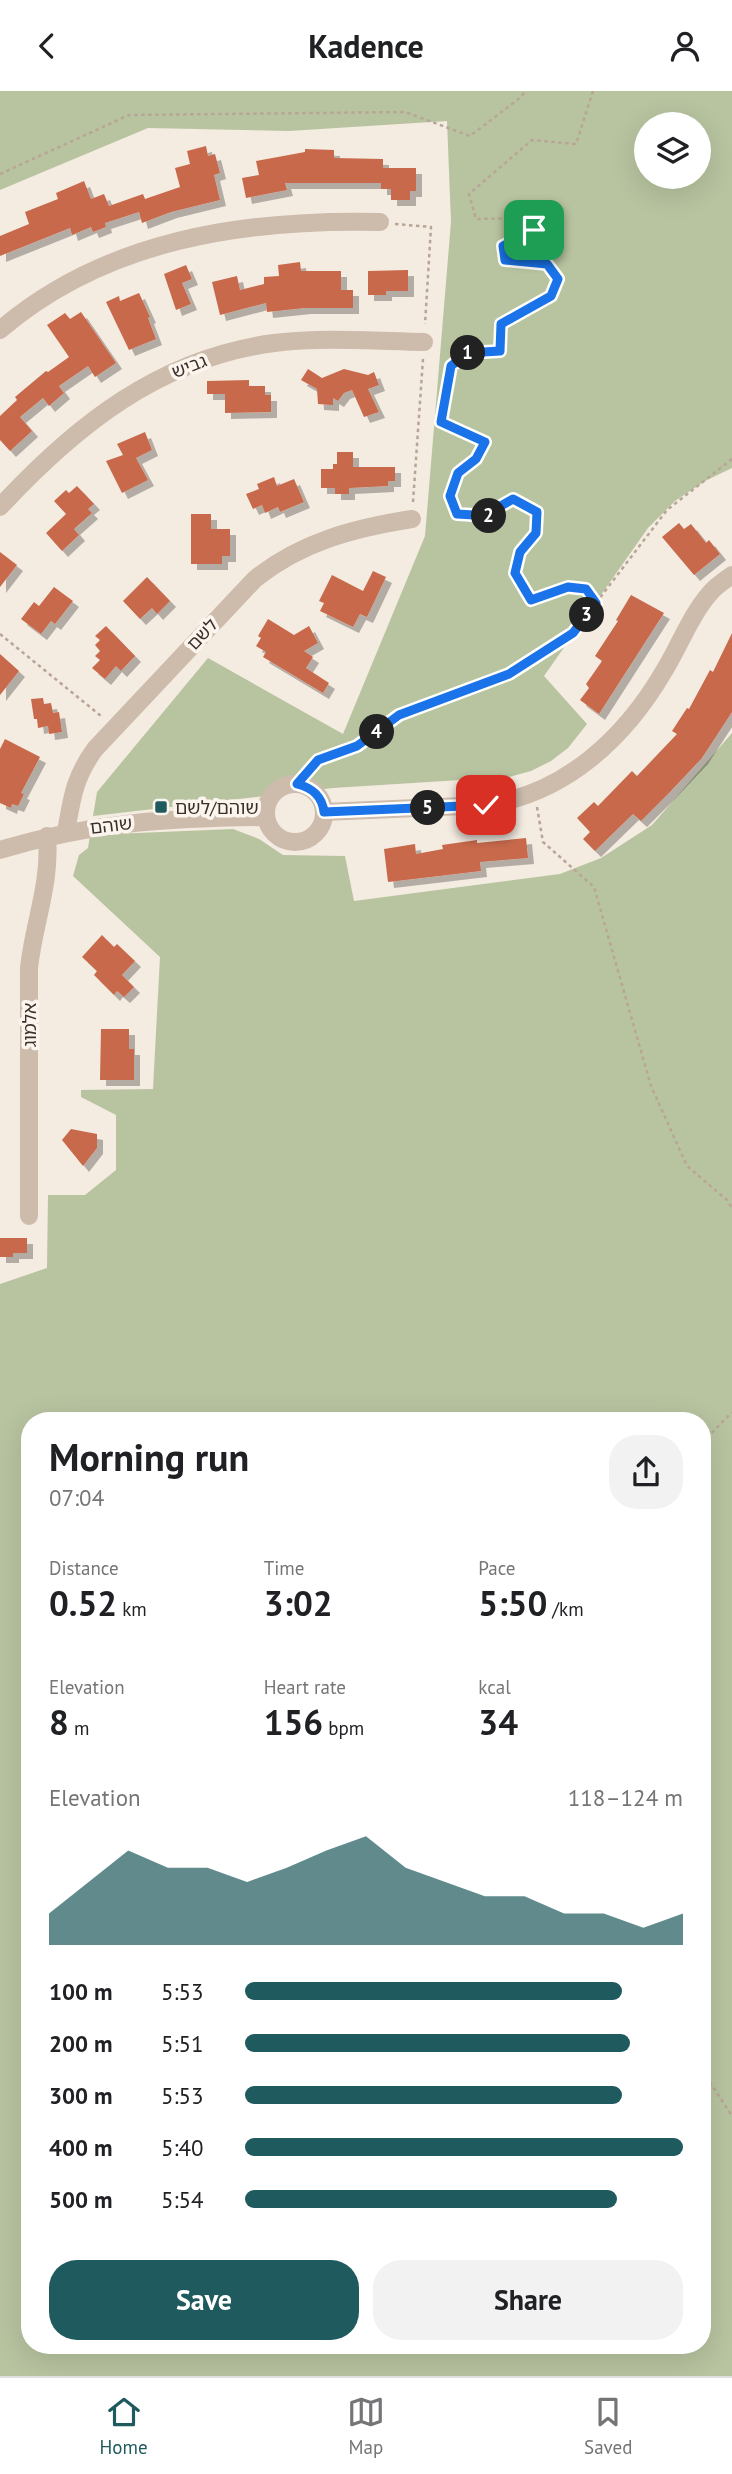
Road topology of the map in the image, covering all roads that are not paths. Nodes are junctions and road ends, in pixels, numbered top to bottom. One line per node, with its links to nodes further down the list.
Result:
1 (380, 222): 2 (street)
2 (0, 330)
3 (424, 342): 4 (street, גביש)
4 (0, 507)
5 (412, 519): 9 (street, לשם)
6 (732, 575): 7 (street)
7 (324, 812): 8 (street); 8 (street)
8 (266, 817): 9 (street, שוהם)
9 (66, 832): 10 (street, שוהם)
10 (47, 836): 11 (street, שוהם); 12 (street, אלמוג)
11 (0, 850)
12 (29, 1216)

